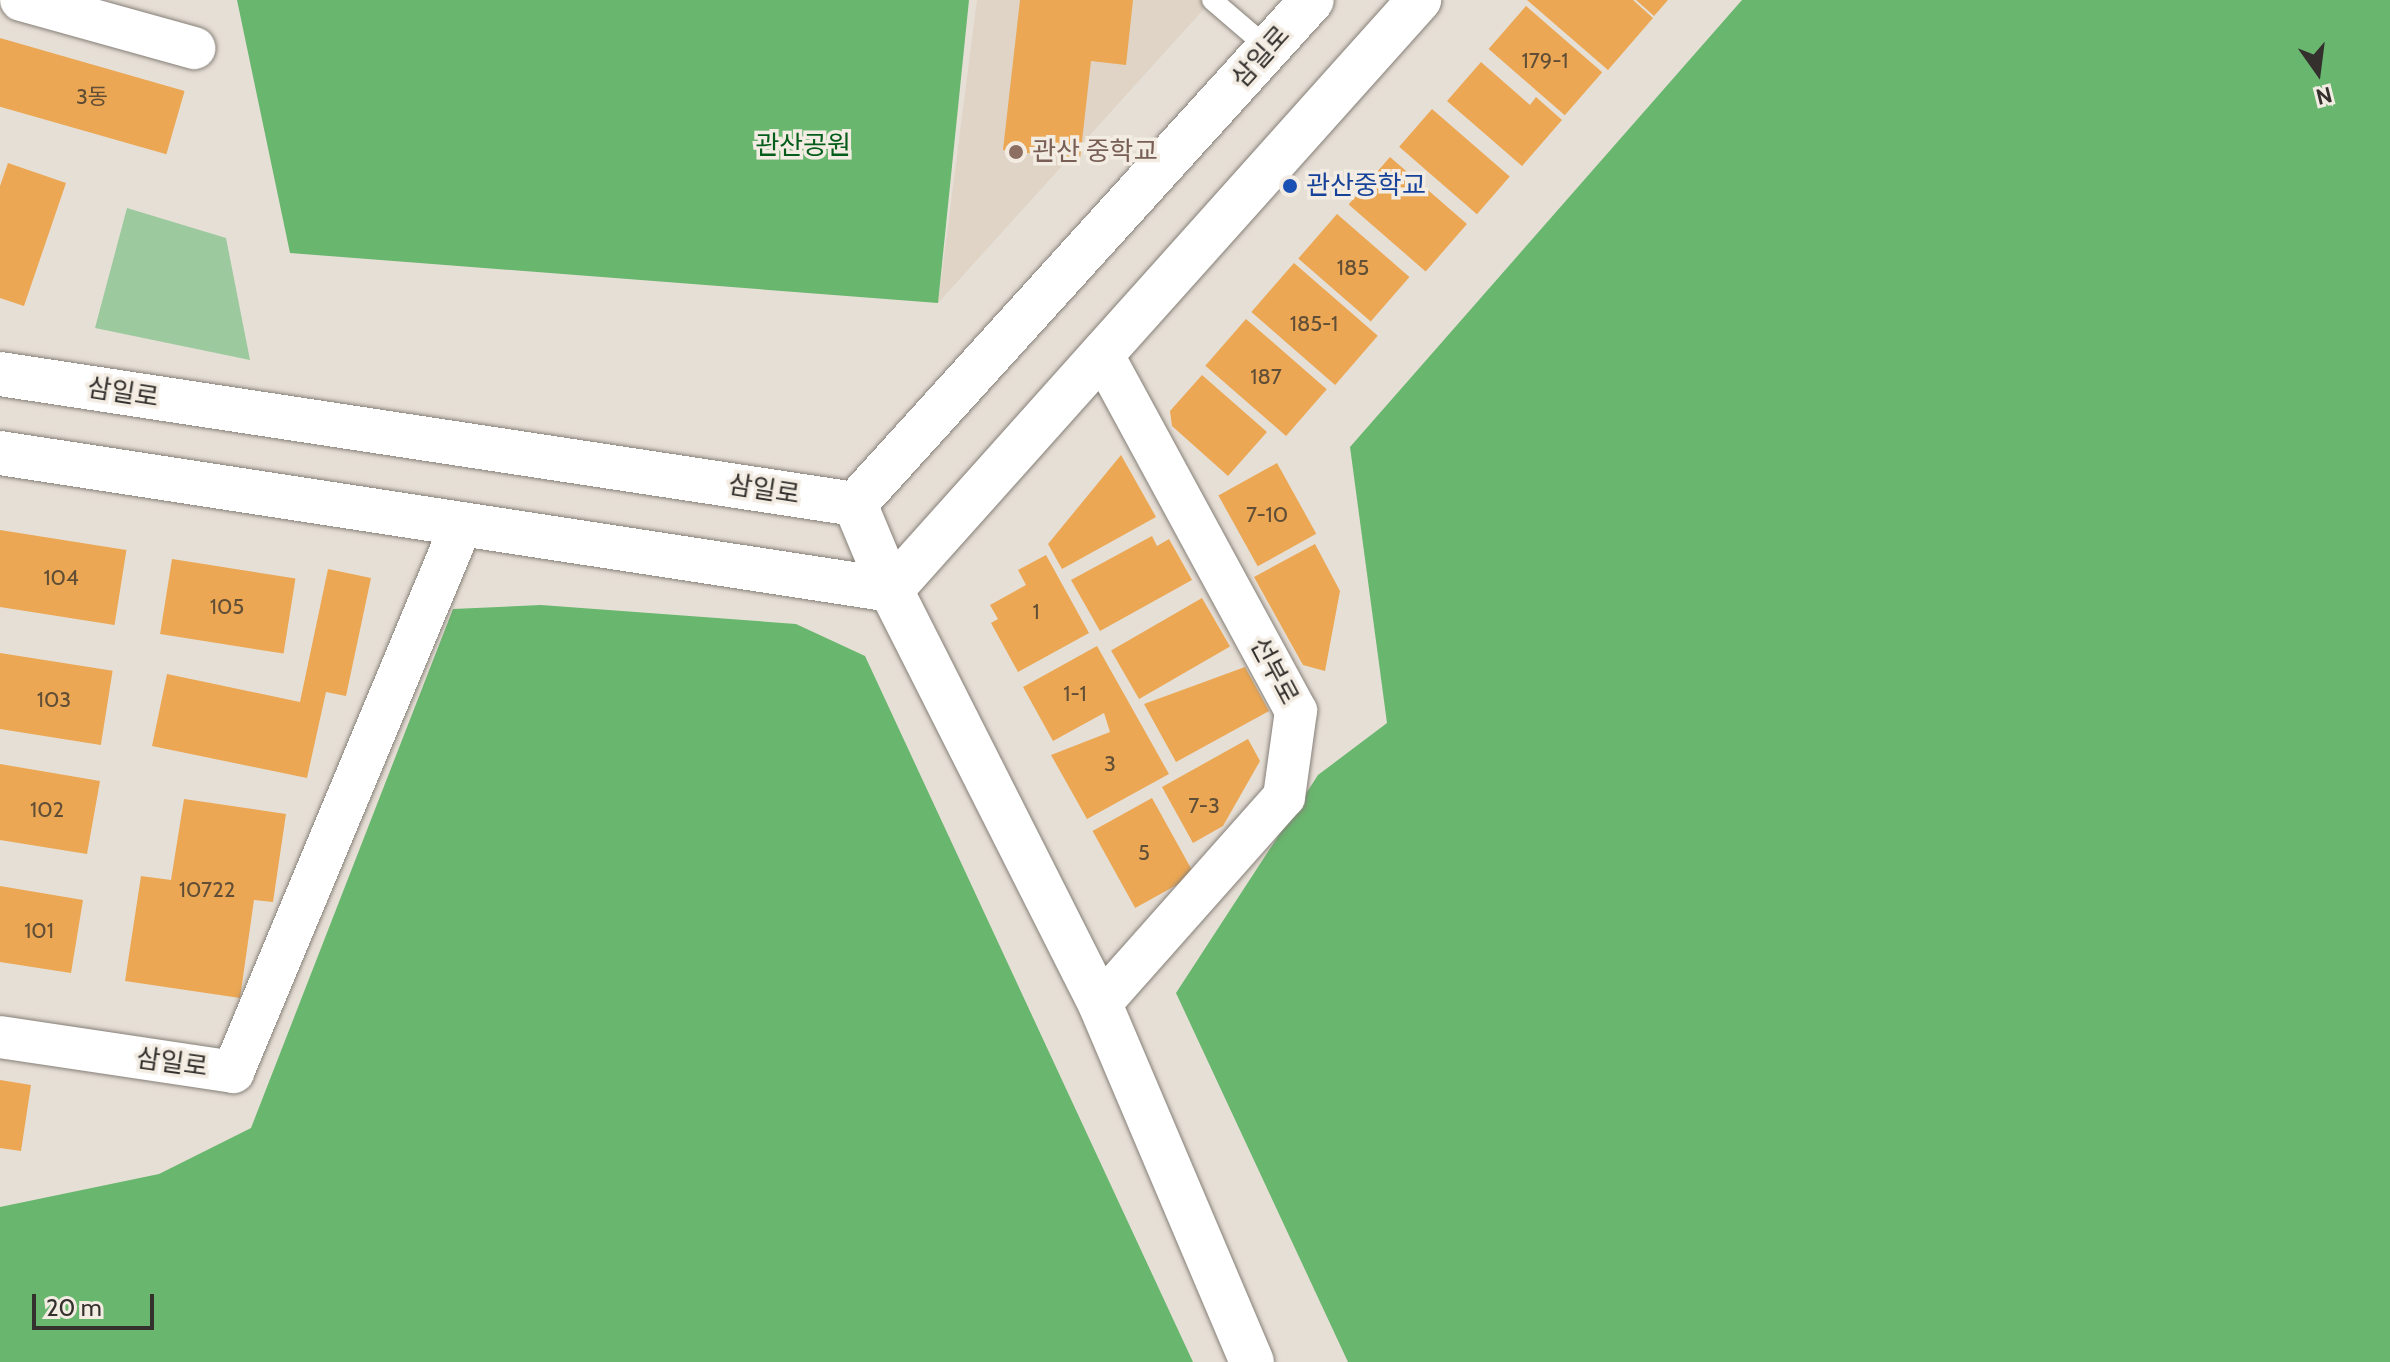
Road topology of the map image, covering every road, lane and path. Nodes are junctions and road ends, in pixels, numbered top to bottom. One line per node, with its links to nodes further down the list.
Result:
1 (21, 0): 5 (street)
2 (1212, 0): 6 (lane)
3 (1312, 0): 6 (street, 삼일로)
4 (1419, 0): 7 (street)
5 (194, 48)
6 (1268, 48): 10 (street, 삼일로)
7 (1102, 353): 12 (street); 13 (street, 선부로)
8 (0, 374): 10 (street, 삼일로)
9 (0, 453): 11 (street)
10 (855, 504): 12 (street)
11 (461, 526): 12 (street); 14 (street, 삼일로)
12 (891, 590): 13 (street)
13 (1100, 1004): 15 (street)
14 (0, 1037)
15 (1252, 1362)

